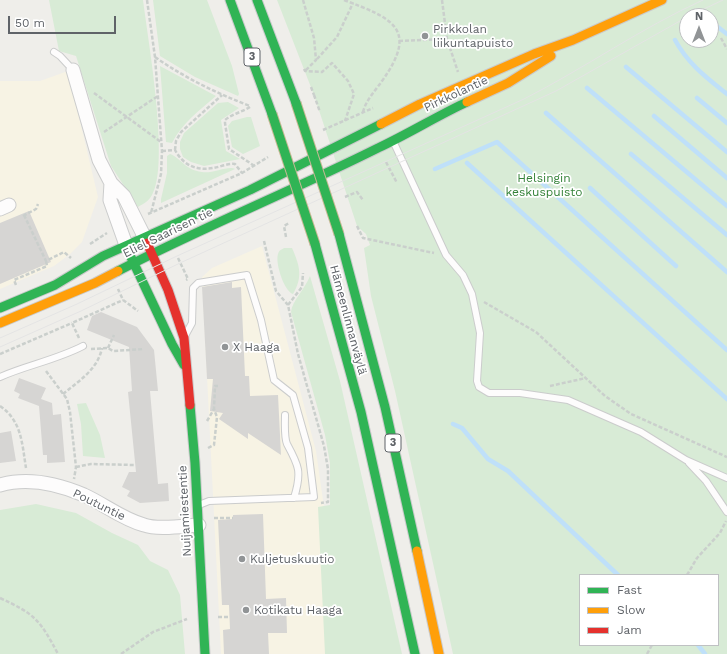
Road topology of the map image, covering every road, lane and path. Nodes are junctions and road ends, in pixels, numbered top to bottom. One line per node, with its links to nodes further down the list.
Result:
1 (147, 0): 15 (path)
2 (230, 0): 99 (main road, Hämeenlinnanväylä / 3, bridge)
3 (257, 0): 100 (main road, Hämeenlinnanväylä / 3, bridge)
4 (303, 0): 16 (path)
5 (344, 0): 8 (path)
6 (442, 0): 10 (path)
7 (662, 0): 11 (main road, Pirkkolantie)
8 (353, 3): 12 (path); 16 (path)
9 (721, 38): 13 (path)
10 (447, 39): 12 (path); 18 (path)
11 (573, 40): 29 (main road, Pirkkolantie); 31 (main road, Pirkkolantie)
12 (399, 41): 25 (path)
13 (727, 49)
14 (54, 52): 19 (lane)
15 (154, 57): 22 (path); 23 (path)
16 (316, 60): 17 (path)
17 (305, 71): 20 (path); 27 (path)
18 (459, 74)
19 (75, 76): 26 (path); 28 (street)
20 (307, 77)
21 (310, 83): 24 (path)
22 (222, 95): 32 (path); 35 (path)
23 (158, 96): 26 (path); 30 (path)
24 (314, 96)
25 (363, 112)
26 (127, 116): 28 (path); 30 (path)
27 (346, 125)
28 (93, 138): 36 (street)
29 (393, 141): 34 (main road, Pirkkolantie); 44 (lane)
30 (161, 143): 33 (path)
31 (339, 146): 39 (main road, Eliel Saarisen tie)
32 (175, 150): 33 (path); 33 (path)
33 (162, 151)
34 (346, 164): 41 (main road, Eliel Saarisen tie)
35 (253, 165)
36 (111, 183): 39 (street); 42 (street)
37 (38, 204): 46 (path)
38 (357, 226): 44 (path)
39 (144, 236): 42 (main road, Eliel Saarisen tie); 43 (main road, Nuijamiestentie)
40 (264, 240): 53 (path)
41 (172, 243): 43 (main road, Eliel Saarisen tie); 49 (path)
42 (126, 245): 47 (main road, Nuijamiestentie); 54 (main road, Eliel Saarisen tie)
43 (151, 254): 47 (main road, Eliel Saarisen tie); 58 (main road, Nuijamiestentie)
44 (446, 255): 51 (lane)
45 (73, 260): 46 (path)
46 (46, 261): 50 (path)
47 (134, 263): 55 (main road, Eliel Saarisen tie); 65 (main road, Nuijamiestentie)
48 (303, 269): 53 (path)
49 (188, 279)
50 (17, 288)
51 (472, 294): 67 (path); 77 (lane)
52 (123, 300): 56 (path)
53 (288, 305): 85 (path)
54 (0, 308)
55 (0, 323)
56 (72, 323): 59 (path); 63 (path)
57 (114, 335): 61 (path)
58 (184, 338): 65 (main road, Nuijamiestentie); 84 (lane)
59 (82, 346): 60 (path); 64 (lane)
60 (102, 348): 61 (path); 70 (path)
61 (108, 348): 62 (path)
62 (144, 348)
63 (0, 354)
64 (40, 363): 66 (lane); 70 (path)
65 (186, 367): 86 (main road, Nuijamiestentie)
66 (0, 377)
67 (586, 378): 69 (path); 76 (path)
68 (218, 386): 72 (path)
69 (542, 388)
70 (63, 394): 79 (path)
71 (0, 406): 80 (path)
72 (214, 409): 74 (path); 75 (path)
73 (285, 415): 84 (lane)
74 (211, 417)
75 (206, 448)
76 (727, 457)
77 (686, 460): 81 (lane); 87 (lane)
78 (135, 465): 79 (path)
79 (76, 467): 82 (path)
80 (27, 473)
81 (727, 478)
82 (73, 481)
83 (0, 485): 90 (street, Poutuntie)
84 (294, 498): 86 (lane)
85 (328, 501)
86 (197, 505): 90 (main road, Nuijamiestentie)
87 (727, 512)
88 (233, 518): 90 (path)
89 (727, 518): 91 (path)
90 (204, 521): 98 (main road, Nuijamiestentie)
91 (688, 574)
92 (0, 598): 96 (path)
93 (215, 617): 94 (path)
94 (230, 617)
95 (188, 619): 97 (path)
96 (58, 654)
97 (121, 654)
98 (206, 654)
99 (415, 654)
100 (439, 654)

